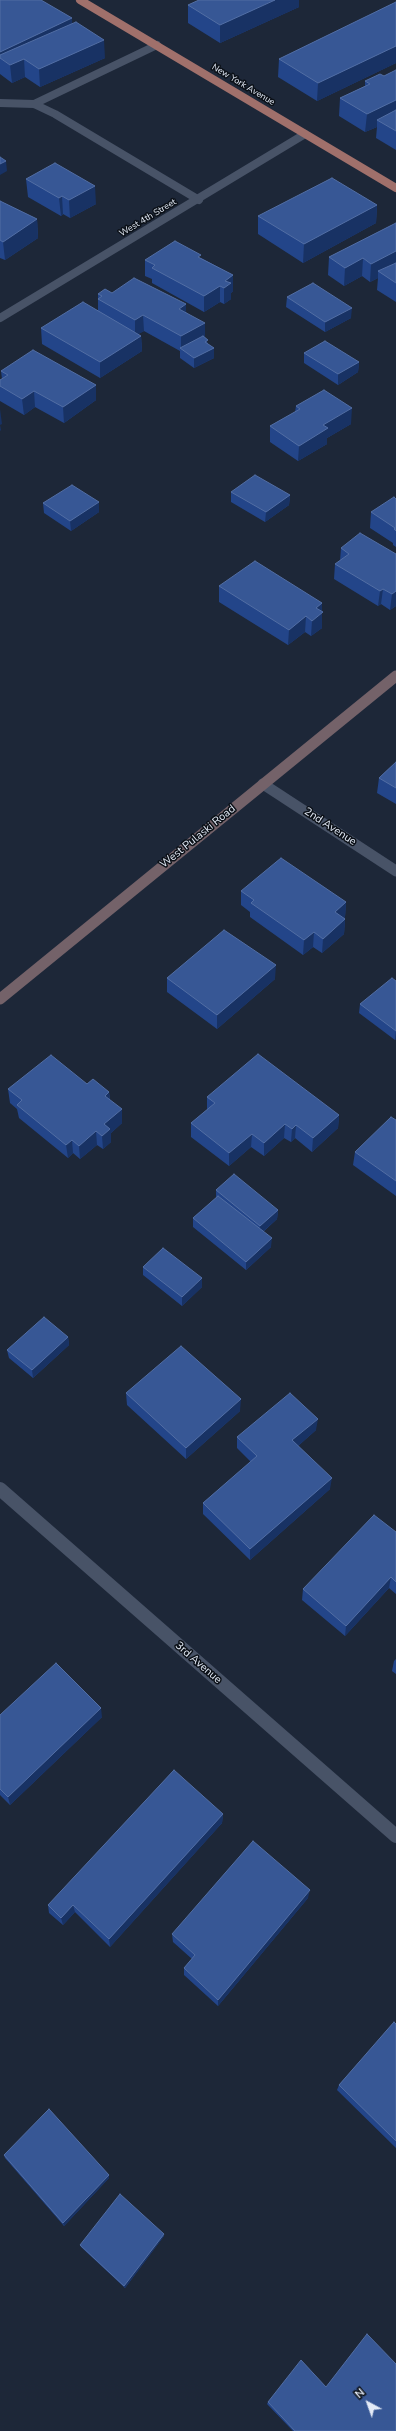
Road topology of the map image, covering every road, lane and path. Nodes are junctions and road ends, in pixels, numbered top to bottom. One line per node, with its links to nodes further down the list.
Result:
1 (80, 0): 2 (main road, New York Avenue)
2 (157, 45): 4 (street); 5 (main road, New York Avenue)
3 (0, 103): 4 (street)
4 (34, 104): 7 (street)
5 (305, 134): 6 (main road, New York Avenue); 7 (street, West 4th Street)
6 (396, 188)
7 (198, 200): 8 (street, West 4th Street)
8 (0, 318)
9 (396, 676): 10 (main road, West Pulaski Road)
10 (263, 784): 11 (street, 2nd Avenue); 12 (main road, West Pulaski Road)
11 (396, 870)
12 (0, 999)
13 (0, 1489): 14 (street, 3rd Avenue)
14 (396, 1836)

